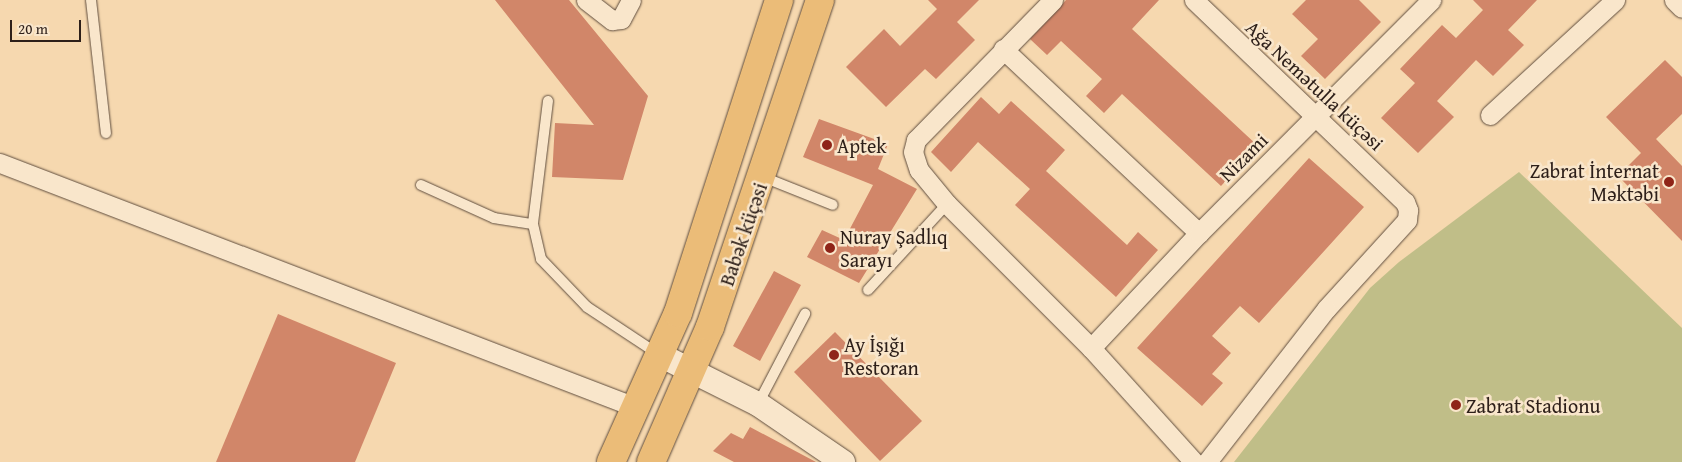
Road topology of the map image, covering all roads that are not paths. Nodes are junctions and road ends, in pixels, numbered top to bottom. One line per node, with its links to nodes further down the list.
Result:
1 (91, 0): 16 (lane)
2 (586, 0): 3 (street)
3 (631, 0)
4 (779, 0): 27 (main road, Babək küçəsi)
5 (820, 0): 18 (main road, Babək küçəsi)
6 (1053, 0): 12 (street)
7 (1194, 0): 15 (street, Ağa Nemətulla küçəsi)
8 (1430, 0): 15 (street, Nizami)
9 (1614, 0): 14 (street)
10 (1674, 0): 11 (street)
11 (1682, 8)
12 (1003, 49): 20 (street); 23 (street)
13 (548, 101): 22 (lane)
14 (1490, 115)
15 (1316, 116): 23 (street, Nizami); 35 (street, Ağa Nemətulla küçəsi)
16 (106, 133)
17 (0, 163): 30 (street)
18 (762, 177): 21 (lane); 28 (main road, Babək küçəsi)
19 (421, 185): 22 (lane)
20 (946, 204): 24 (lane); 26 (street)
21 (833, 205)
22 (533, 224): 27 (lane)
23 (1199, 233): 26 (street, Nizami)
24 (868, 290)
25 (806, 314): 29 (lane)
26 (1091, 348): 34 (street)
27 (660, 355): 28 (street); 30 (main road, Babək küçəsi)
28 (692, 370): 29 (street); 32 (main road, Babək küçəsi)
29 (758, 404): 33 (street)
30 (635, 407): 31 (main road, Babək küçəsi)
31 (611, 462)
32 (651, 462)
33 (843, 462)
34 (1194, 462)
35 (1207, 462)

